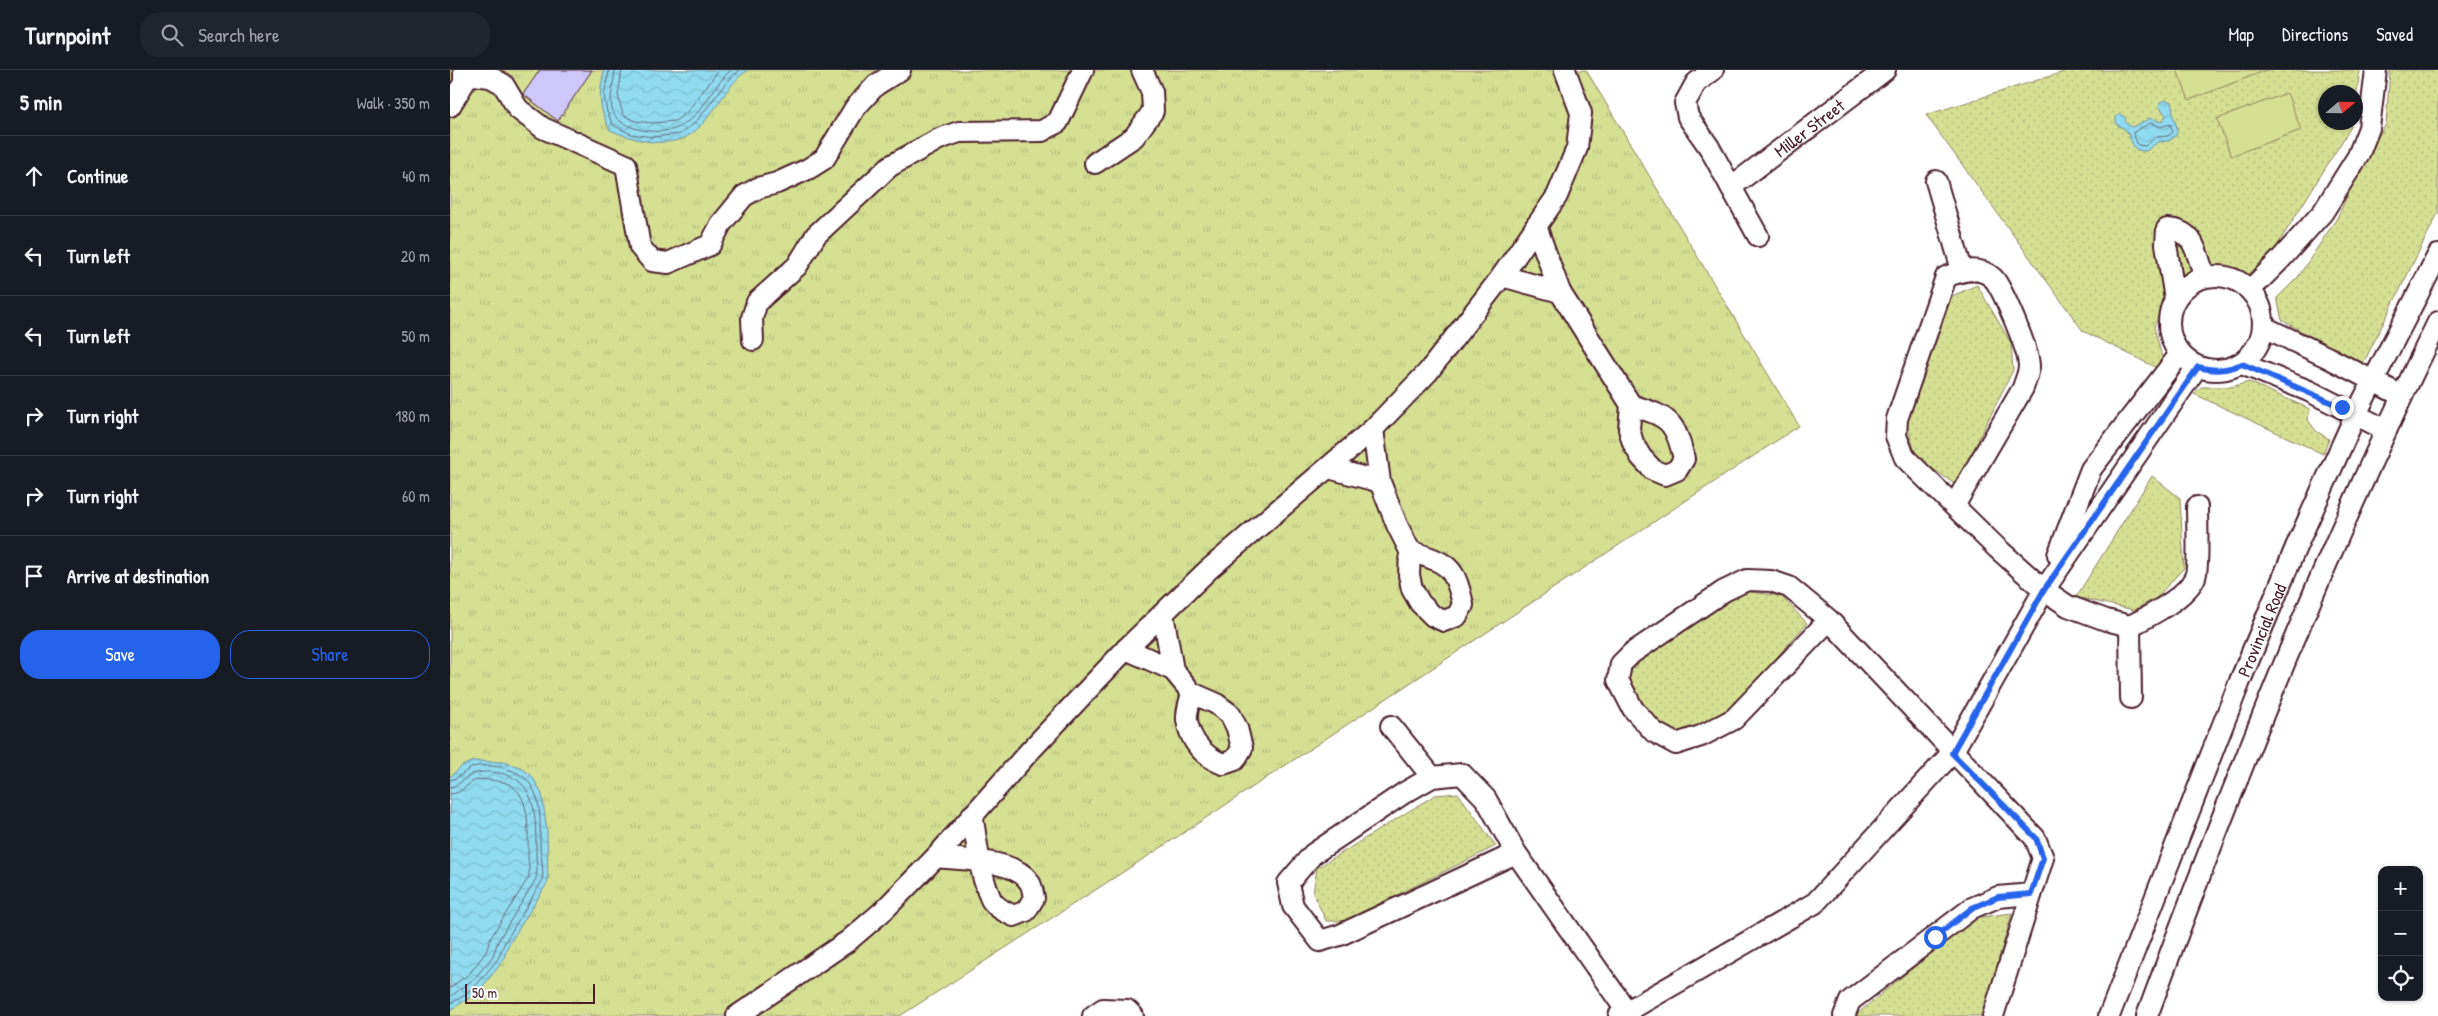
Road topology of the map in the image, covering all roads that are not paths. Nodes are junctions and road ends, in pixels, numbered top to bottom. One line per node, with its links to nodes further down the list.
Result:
1 (900, 70): 9 (street)
2 (1083, 70): 25 (street)
3 (1142, 70): 11 (street)
4 (1564, 70): 14 (street)
5 (1713, 70): 13 (street)
6 (1885, 70): 13 (street, Miller Street)
7 (2376, 70): 20 (street)
8 (464, 72): 9 (street); 10 (street)
9 (491, 74)
10 (450, 106)
11 (1095, 163)
12 (1936, 181): 17 (street)
13 (1731, 187): 15 (street)
14 (1536, 226): 18 (street); 21 (street)
15 (1758, 236)
16 (2438, 255): 29 (street, Provincial Road)
17 (1962, 270): 37 (street); 37 (street)
18 (1502, 276): 21 (street); 33 (street)
19 (2205, 277): 20 (street); 22 (street); 22 (street)
20 (2250, 290): 24 (street)
21 (1560, 292): 31 (street)
22 (2175, 299): 26 (street)
23 (2438, 322): 30 (street, Provincial Road)
24 (2264, 328): 27 (street); 29 (street)
25 (753, 340)
26 (2180, 354): 28 (street); 40 (street)
27 (2242, 364): 28 (street); 32 (street)
28 (2198, 367): 40 (street)
29 (2372, 380): 30 (street); 32 (street, Provincial Road)
30 (2402, 396): 34 (street, Provincial Road)
31 (1631, 405)
32 (2356, 414): 34 (street); 56 (street, Provincial Road)
33 (1373, 429): 35 (street); 36 (street)
34 (2386, 430): 62 (street, Provincial Road)
35 (1329, 468): 36 (street); 41 (street)
36 (1380, 482): 39 (street)
37 (1954, 506): 40 (street)
38 (2197, 506): 43 (street)
39 (1410, 551)
40 (2044, 590): 43 (street); 49 (street)
41 (1163, 614): 44 (street); 45 (street)
42 (1828, 620): 42 (street); 49 (street)
43 (2130, 626): 47 (street)
44 (1126, 650): 45 (street); 51 (street)
45 (1173, 670): 46 (street)
46 (1192, 693)
47 (2131, 698)
48 (1391, 726): 50 (street)
49 (1952, 753): 54 (street); 55 (street)
50 (1432, 777): 52 (street); 52 (street)
51 (972, 815): 53 (street); 53 (street)
52 (1516, 853): 55 (street)
53 (936, 857): 57 (street)
54 (2031, 894): 60 (street); 61 (street)
55 (1626, 1015)
56 (2111, 1015)
57 (737, 1016)
58 (1093, 1016): 59 (street)
59 (1133, 1016)
60 (1844, 1016)
61 (1993, 1016)
62 (2147, 1016)

